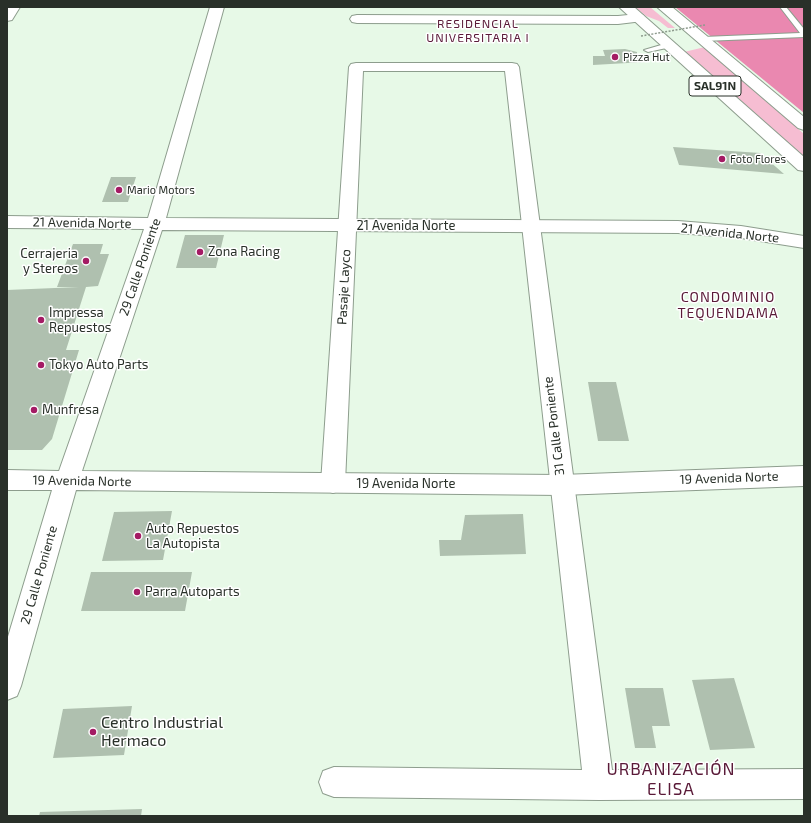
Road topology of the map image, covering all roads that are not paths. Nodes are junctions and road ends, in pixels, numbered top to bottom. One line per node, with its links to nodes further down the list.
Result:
1 (14, 7): 6 (street)
2 (217, 7): 16 (street, 29 Calle Poniente)
3 (664, 7): 8 (street, SAL91N)
4 (783, 7): 9 (lane)
5 (633, 13): 7 (street); 10 (street, SAL91N)
6 (7, 17)
7 (357, 19)
8 (704, 32): 9 (lane); 10 (street); 13 (street, SAL91N)
9 (804, 35)
10 (673, 42): 11 (lane); 14 (street, SAL91N)
11 (648, 50)
12 (512, 67): 17 (street, Pasaje Layco); 18 (street, 31 Calle Poniente)
13 (804, 125)
14 (804, 166)
15 (7, 222): 16 (street, 21 Avenida Norte)
16 (155, 224): 17 (street, 21 Avenida Norte); 22 (street, 29 Calle Poniente)
17 (347, 226): 18 (street, 21 Avenida Norte); 23 (street, Pasaje Layco)
18 (530, 226): 19 (street, 21 Avenida Norte); 24 (street, 31 Calle Poniente)
19 (804, 242)
20 (804, 476): 24 (street, 19 Avenida Norte)
21 (7, 480): 22 (street, 19 Avenida Norte)
22 (67, 481): 23 (street, 19 Avenida Norte); 25 (street, 29 Calle Poniente)
23 (333, 483): 24 (street, 19 Avenida Norte)
24 (562, 484): 28 (street, 31 Calle Poniente)
25 (7, 686)
26 (334, 782): 28 (street)
27 (804, 784): 28 (street)
28 (599, 785)

